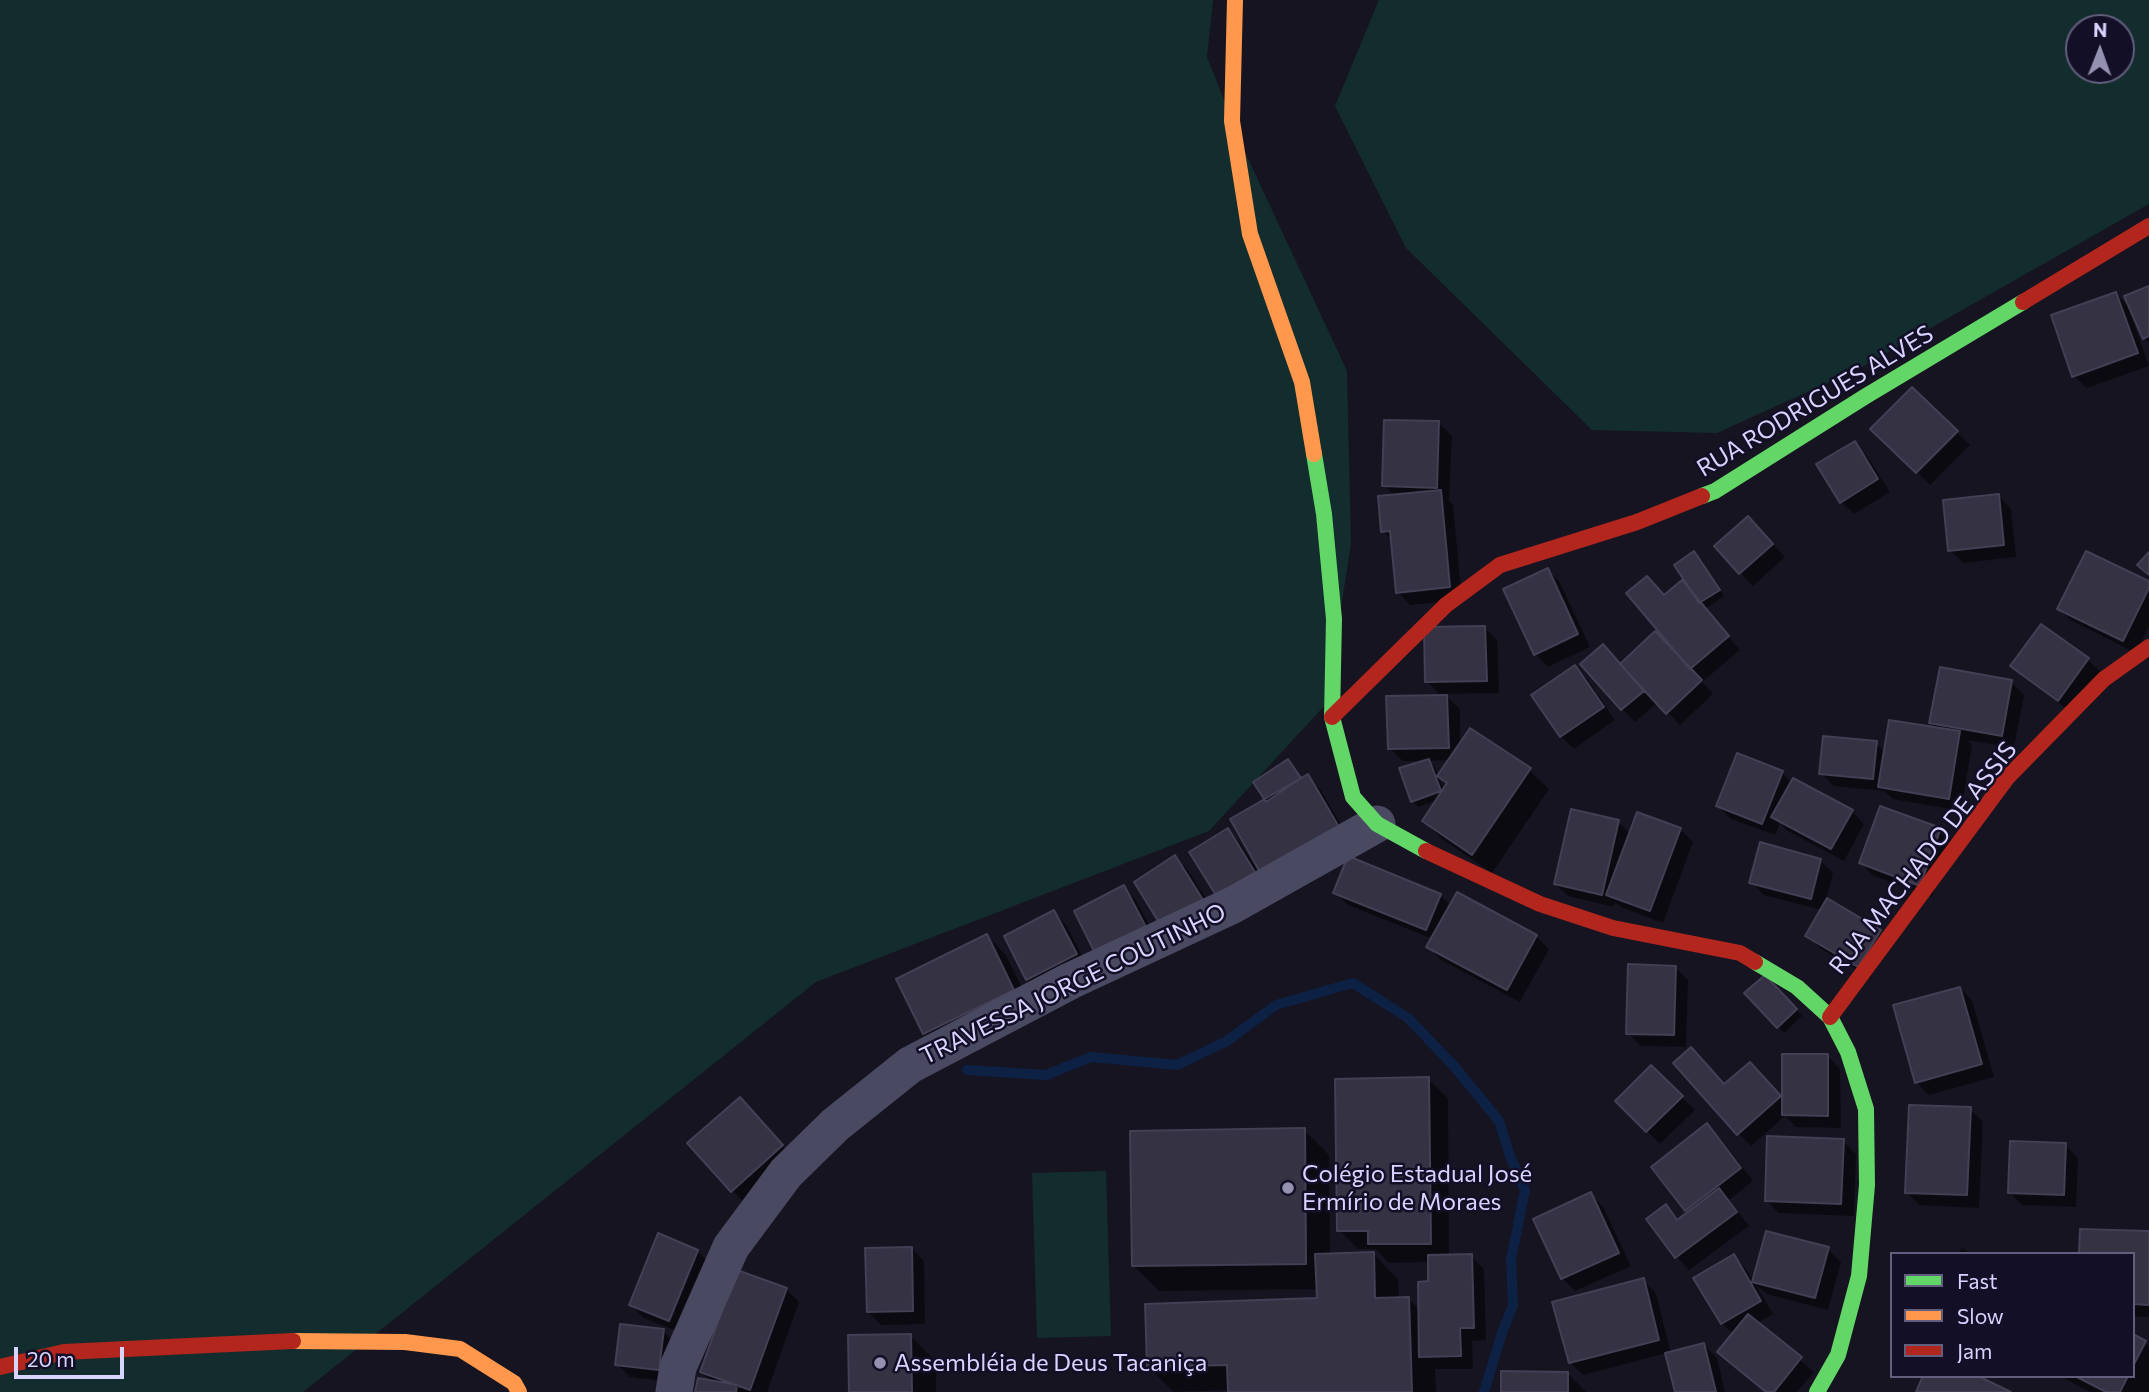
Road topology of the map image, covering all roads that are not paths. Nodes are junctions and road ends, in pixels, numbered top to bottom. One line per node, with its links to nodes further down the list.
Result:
1 (1235, 0): 4 (street)
2 (2149, 226): 4 (street, RUA RODRIGUES ALVES)
3 (2149, 647): 6 (street, RUA MACHADO DE ASSIS)
4 (1332, 717): 5 (street)
5 (1377, 824): 6 (street); 9 (street, TRAVESSA JORGE COUTINHO)
6 (1830, 1017): 10 (street)
7 (0, 1367): 8 (street)
8 (519, 1392)
9 (674, 1392)
10 (1817, 1392)

